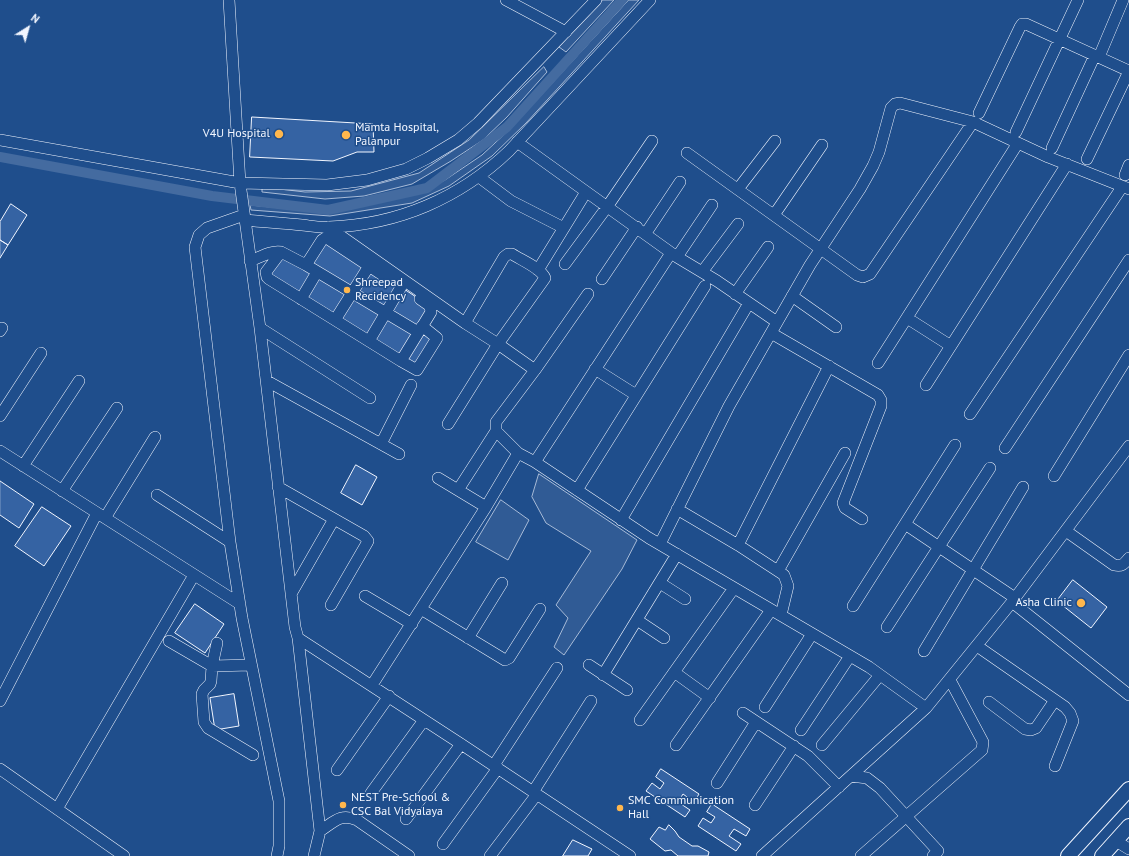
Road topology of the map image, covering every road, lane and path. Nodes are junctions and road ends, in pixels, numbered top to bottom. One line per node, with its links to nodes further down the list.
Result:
1 (228, 0): 24 (street)
2 (506, 0): 7 (street)
3 (596, 0): 7 (street)
4 (650, 0): 16 (street)
5 (1078, 0): 8 (street)
6 (1122, 0): 9 (street)
7 (566, 32): 24 (street)
8 (1060, 39): 9 (street); 11 (street); 12 (street)
9 (1097, 56): 10 (street); 18 (street)
10 (1129, 71): 20 (street)
11 (976, 118): 12 (street); 37 (street); 37 (street)
12 (1017, 137): 21 (street); 58 (street)
13 (0, 140): 24 (street)
14 (652, 141): 29 (street)
15 (775, 141): 26 (street)
16 (517, 142): 22 (street); 27 (street)
17 (822, 145): 31 (street)
18 (1052, 148)
19 (688, 152): 26 (street)
20 (1087, 159)
21 (1067, 164): 25 (street); 68 (street)
22 (479, 177): 33 (street); 34 (street)
23 (680, 182): 35 (street)
24 (241, 187): 30 (street)
25 (1126, 188): 83 (street)
26 (738, 189): 31 (street)
27 (586, 192): 29 (street); 34 (street)
28 (712, 205): 39 (street)
29 (607, 207): 35 (street); 42 (street)
30 (244, 213): 33 (street); 41 (street); 115 (street)
31 (774, 215): 37 (street)
32 (738, 224): 47 (street)
33 (328, 227): 61 (street)
34 (564, 228): 45 (street)
35 (641, 230): 39 (street); 48 (street)
36 (768, 247): 53 (street)
37 (820, 249): 54 (street)
38 (281, 252): 41 (street); 43 (street); 55 (street)
39 (673, 256): 47 (street); 74 (street)
40 (1129, 260): 91 (street)
41 (250, 261): 62 (street)
42 (565, 264)
43 (306, 265): 44 (street); 46 (street)
44 (369, 266): 50 (street); 51 (street)
45 (538, 270): 61 (street); 67 (street)
46 (318, 272): 51 (street); 55 (street)
47 (702, 272): 53 (street)
48 (602, 279)
49 (705, 286): 80 (street)
50 (401, 287): 57 (street); 64 (street)
51 (352, 293): 57 (street); 59 (street)
52 (588, 294): 75 (street)
53 (735, 294): 56 (street)
54 (792, 296): 60 (street); 63 (street)
55 (301, 299): 59 (street)
56 (749, 303): 60 (street); 112 (street)
57 (386, 313): 64 (street); 66 (street)
58 (907, 318): 68 (street); 72 (street)
59 (335, 320): 66 (street)
60 (777, 322): 65 (street)
61 (465, 323): 67 (street)
62 (260, 328): 77 (street); 81 (street)
63 (836, 328)
64 (420, 329): 71 (street); 71 (street)
65 (771, 333): 73 (street); 108 (street)
66 (369, 341): 71 (street)
67 (498, 344): 75 (street); 85 (street)
68 (951, 346): 79 (street)
69 (41, 353): 84 (street)
70 (1129, 355): 99 (street)
71 (401, 361)
72 (878, 363)
73 (829, 366): 111 (street); 117 (street)
74 (596, 369): 80 (street); 96 (street)
75 (535, 370): 86 (street)
76 (79, 381): 97 (street)
77 (266, 381): 88 (street); 101 (street)
78 (411, 385): 88 (street)
79 (926, 385)
80 (636, 395): 104 (street)
81 (370, 398)
82 (117, 408): 105 (street)
83 (970, 414)
84 (0, 416)
85 (448, 424)
86 (496, 432): 93 (street); 103 (street)
87 (155, 437): 109 (street)
88 (381, 444): 95 (street)
89 (955, 445): 113 (street)
90 (1129, 446): 114 (street)
91 (1005, 448)
92 (0, 451): 97 (street)
93 (518, 453): 96 (street); 107 (street)
94 (845, 453): 122 (street)
95 (399, 454)
96 (535, 462): 104 (street)
97 (23, 466): 105 (street)
98 (990, 468): 118 (street)
99 (1054, 476)
100 (438, 478): 103 (street)
101 (278, 487): 110 (street); 127 (street)
102 (1024, 487): 121 (street)
103 (458, 490): 107 (street)
104 (577, 490): 112 (street)
105 (62, 491): 109 (street)
106 (156, 495): 115 (street)
107 (486, 507): 134 (street)
108 (677, 509): 116 (street); 117 (street)
109 (101, 515): 123 (street); 163 (street)
110 (334, 519): 127 (street); 132 (street)
111 (862, 519)
112 (621, 520): 116 (street)
113 (905, 524): 118 (street); 133 (street)
114 (1066, 531): 120 (street); 130 (street)
115 (230, 542): 131 (street)
116 (660, 544): 119 (street)
117 (738, 544): 122 (street)
118 (939, 547): 121 (street); 139 (street)
119 (677, 554): 125 (street); 126 (street)
120 (1129, 558)
121 (973, 570): 130 (street); 147 (street)
122 (778, 571): 136 (street)
123 (194, 575): 131 (street); 189 (street)
124 (502, 583): 142 (street)
125 (660, 583): 129 (street); 137 (street)
126 (734, 588): 136 (street); 153 (street)
127 (291, 594): 141 (street)
128 (365, 596): 138 (street)
129 (684, 599)
130 (1014, 600): 146 (street); 159 (street)
131 (240, 604): 149 (street)
132 (331, 605)
133 (853, 606)
134 (421, 609): 138 (street); 142 (street)
135 (540, 609): 142 (street)
136 (776, 612): 140 (street); 161 (street)
137 (637, 620): 143 (street); 154 (street)
138 (412, 624): 157 (street)
139 (887, 627)
140 (812, 634): 148 (street); 166 (street)
141 (298, 638): 157 (street); 193 (street)
142 (468, 638)
143 (664, 638)
144 (169, 641): 151 (street)
145 (217, 642): 151 (street)
146 (977, 646): 156 (street); 162 (street)
147 (924, 651)
148 (850, 656): 155 (street); 172 (street)
149 (251, 665): 151 (street); 198 (street)
150 (589, 665): 154 (street)
151 (212, 666): 177 (street)
152 (557, 668): 179 (street)
153 (674, 672): 161 (street); 170 (street)
154 (603, 675): 158 (street)
155 (880, 675): 167 (street); 175 (street)
156 (950, 680): 167 (street); 190 (street)
157 (372, 685): 160 (street)
158 (627, 690)
159 (1129, 694)
160 (389, 696): 169 (street); 181 (street)
161 (710, 698): 174 (street)
162 (1055, 700): 165 (street); 178 (street)
163 (0, 701)
164 (591, 701): 187 (street)
165 (989, 702)
166 (765, 707)
167 (926, 708): 182 (street)
168 (743, 713): 171 (street)
169 (424, 720): 173 (street); 186 (street)
170 (640, 720)
171 (756, 722): 176 (street); 183 (street)
172 (800, 730)
173 (461, 744): 179 (street); 191 (street)
174 (676, 745)
175 (822, 745)
176 (794, 746): 184 (street); 188 (street)
177 (253, 755)
178 (1055, 766)
179 (496, 767): 187 (street); 195 (street)
180 (0, 769): 189 (street)
181 (337, 770)
182 (851, 776): 184 (street); 190 (street)
183 (716, 783)
184 (839, 787): 203 (street)
185 (1129, 789): 206 (main road)
186 (371, 793)
187 (535, 793): 201 (street); 202 (street)
188 (755, 805)
189 (57, 809): 197 (street)
190 (906, 817): 204 (street); 205 (street)
191 (406, 819)
192 (1129, 826): 194 (main road)
193 (320, 831): 199 (street); 200 (street)
194 (1116, 841): 196 (street); 207 (main road)
195 (443, 844)
196 (1129, 849)
197 (124, 856)
198 (277, 856)
199 (314, 856)
200 (409, 856)
201 (490, 856)
202 (630, 856)
203 (762, 856)
204 (861, 856)
205 (932, 856)
206 (1068, 856)
207 (1102, 856)

